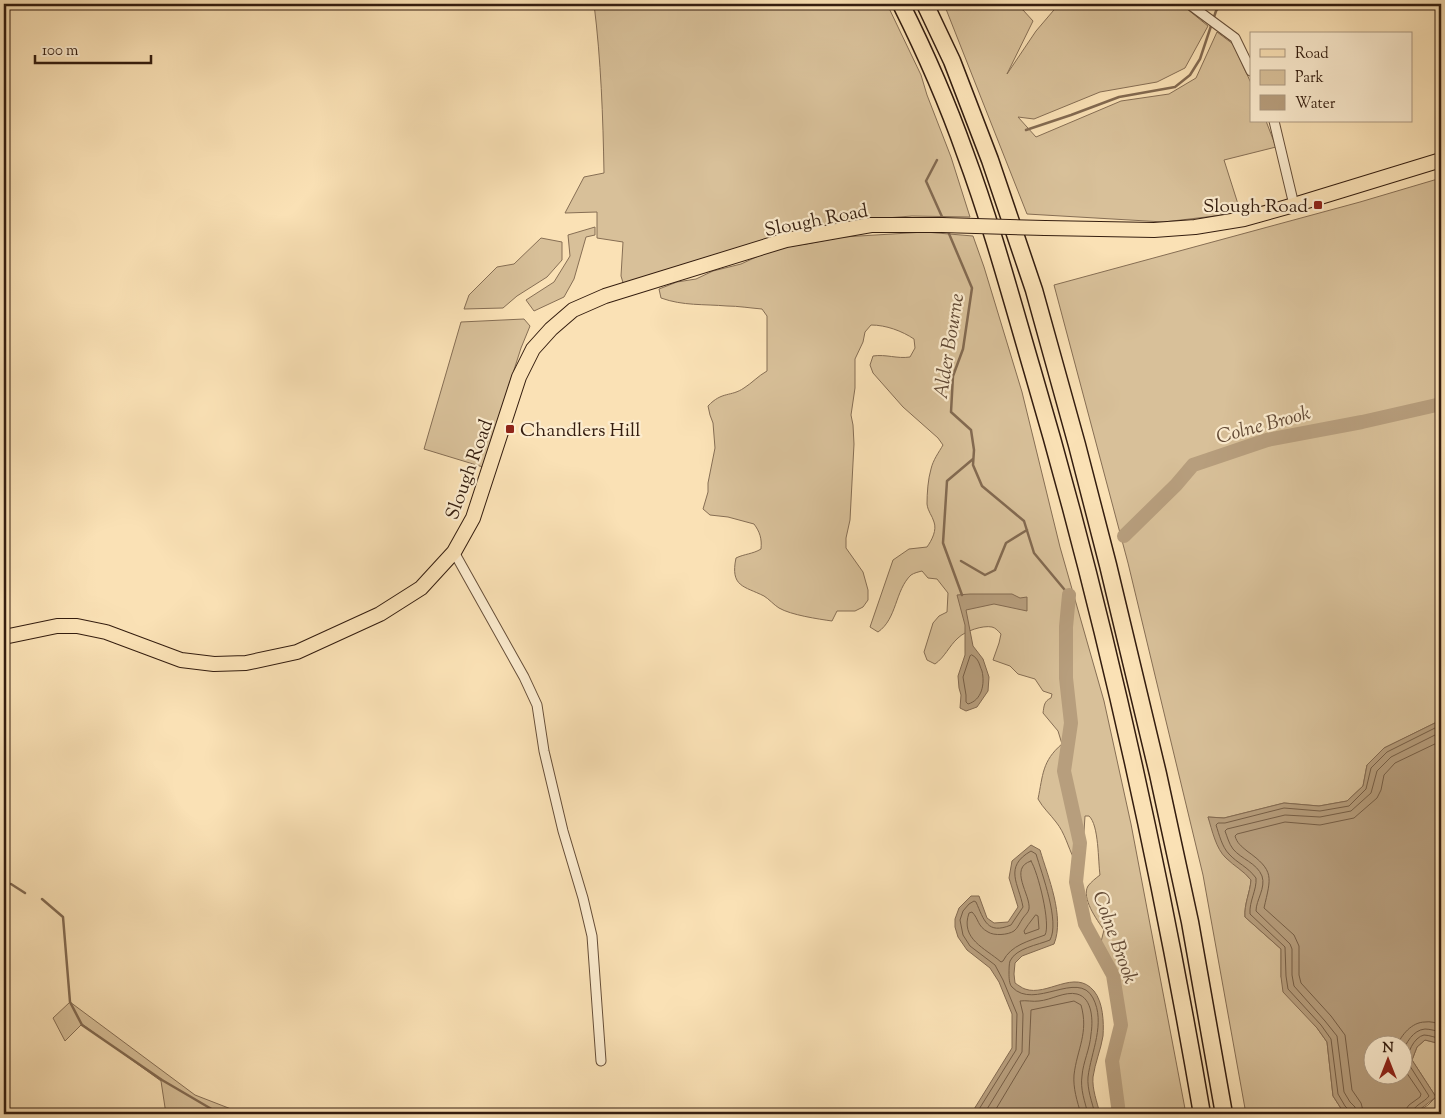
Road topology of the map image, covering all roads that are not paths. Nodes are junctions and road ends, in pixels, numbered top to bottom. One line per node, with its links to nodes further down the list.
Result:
1 (901, 4): 11 (highway)
2 (924, 4): 12 (highway)
3 (1189, 4): 4 (street)
4 (1250, 69)
5 (1274, 122): 7 (street)
6 (1441, 160): 7 (main road, Slough Road)
7 (1294, 206): 8 (main road, Slough Road, bridge)
8 (454, 552): 9 (main road, Slough Road); 10 (street)
9 (4, 636)
10 (601, 1061)
11 (1202, 1114)
12 (1224, 1114)

